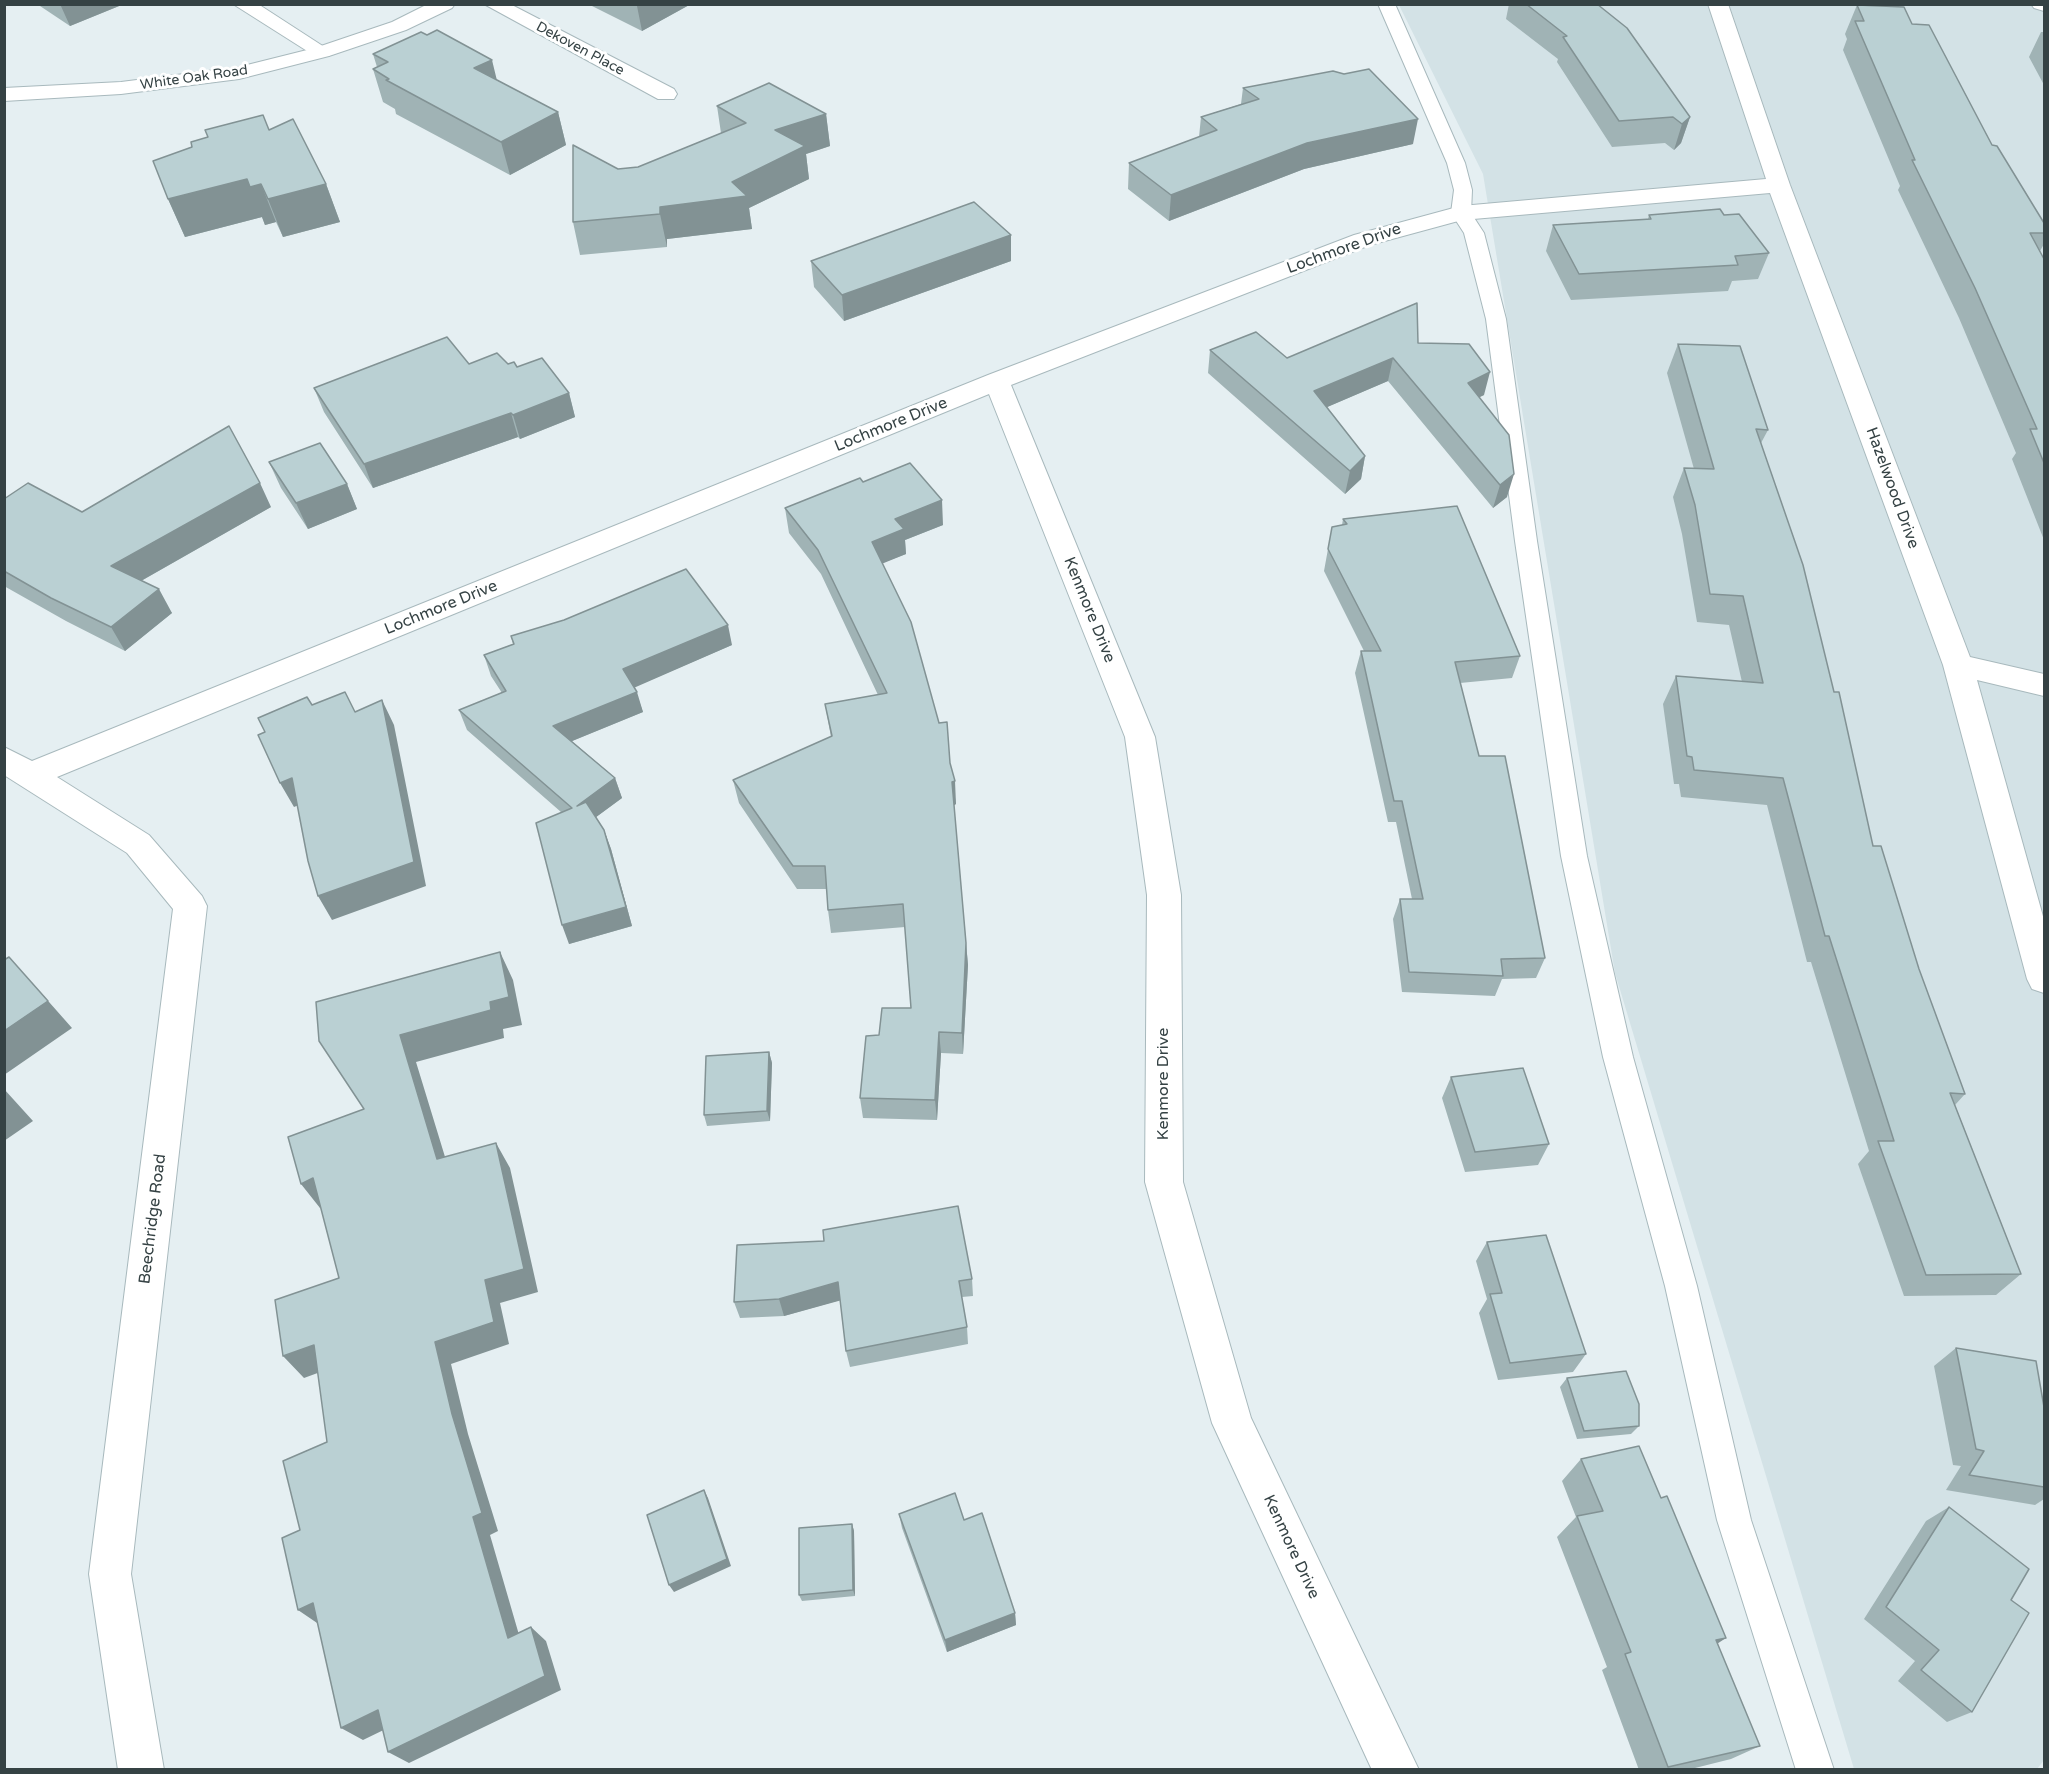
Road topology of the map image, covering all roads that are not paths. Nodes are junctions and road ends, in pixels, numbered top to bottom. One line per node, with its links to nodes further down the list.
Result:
1 (243, 4): 6 (street)
2 (445, 4): 6 (street, White Oak Road)
3 (494, 4): 7 (street, Dekoven Place)
4 (1386, 4): 10 (lane)
5 (1718, 4): 9 (street, Hazelwood Drive)
6 (322, 52): 8 (street, White Oak Road)
7 (666, 94)
8 (4, 95)
9 (1779, 185): 10 (street, Lochmore Drive); 12 (street, Hazelwood Drive)
10 (1461, 213): 11 (street, Lochmore Drive); 18 (lane)
11 (997, 381): 14 (street, Lochmore Drive); 17 (street, Kenmore Drive)
12 (1958, 664): 13 (street); 15 (street, Hazelwood Drive)
13 (2044, 685)
14 (18, 767): 16 (street, Beechridge Road)
15 (2044, 979)
16 (141, 1770)
17 (1396, 1770)
18 (1815, 1770)

